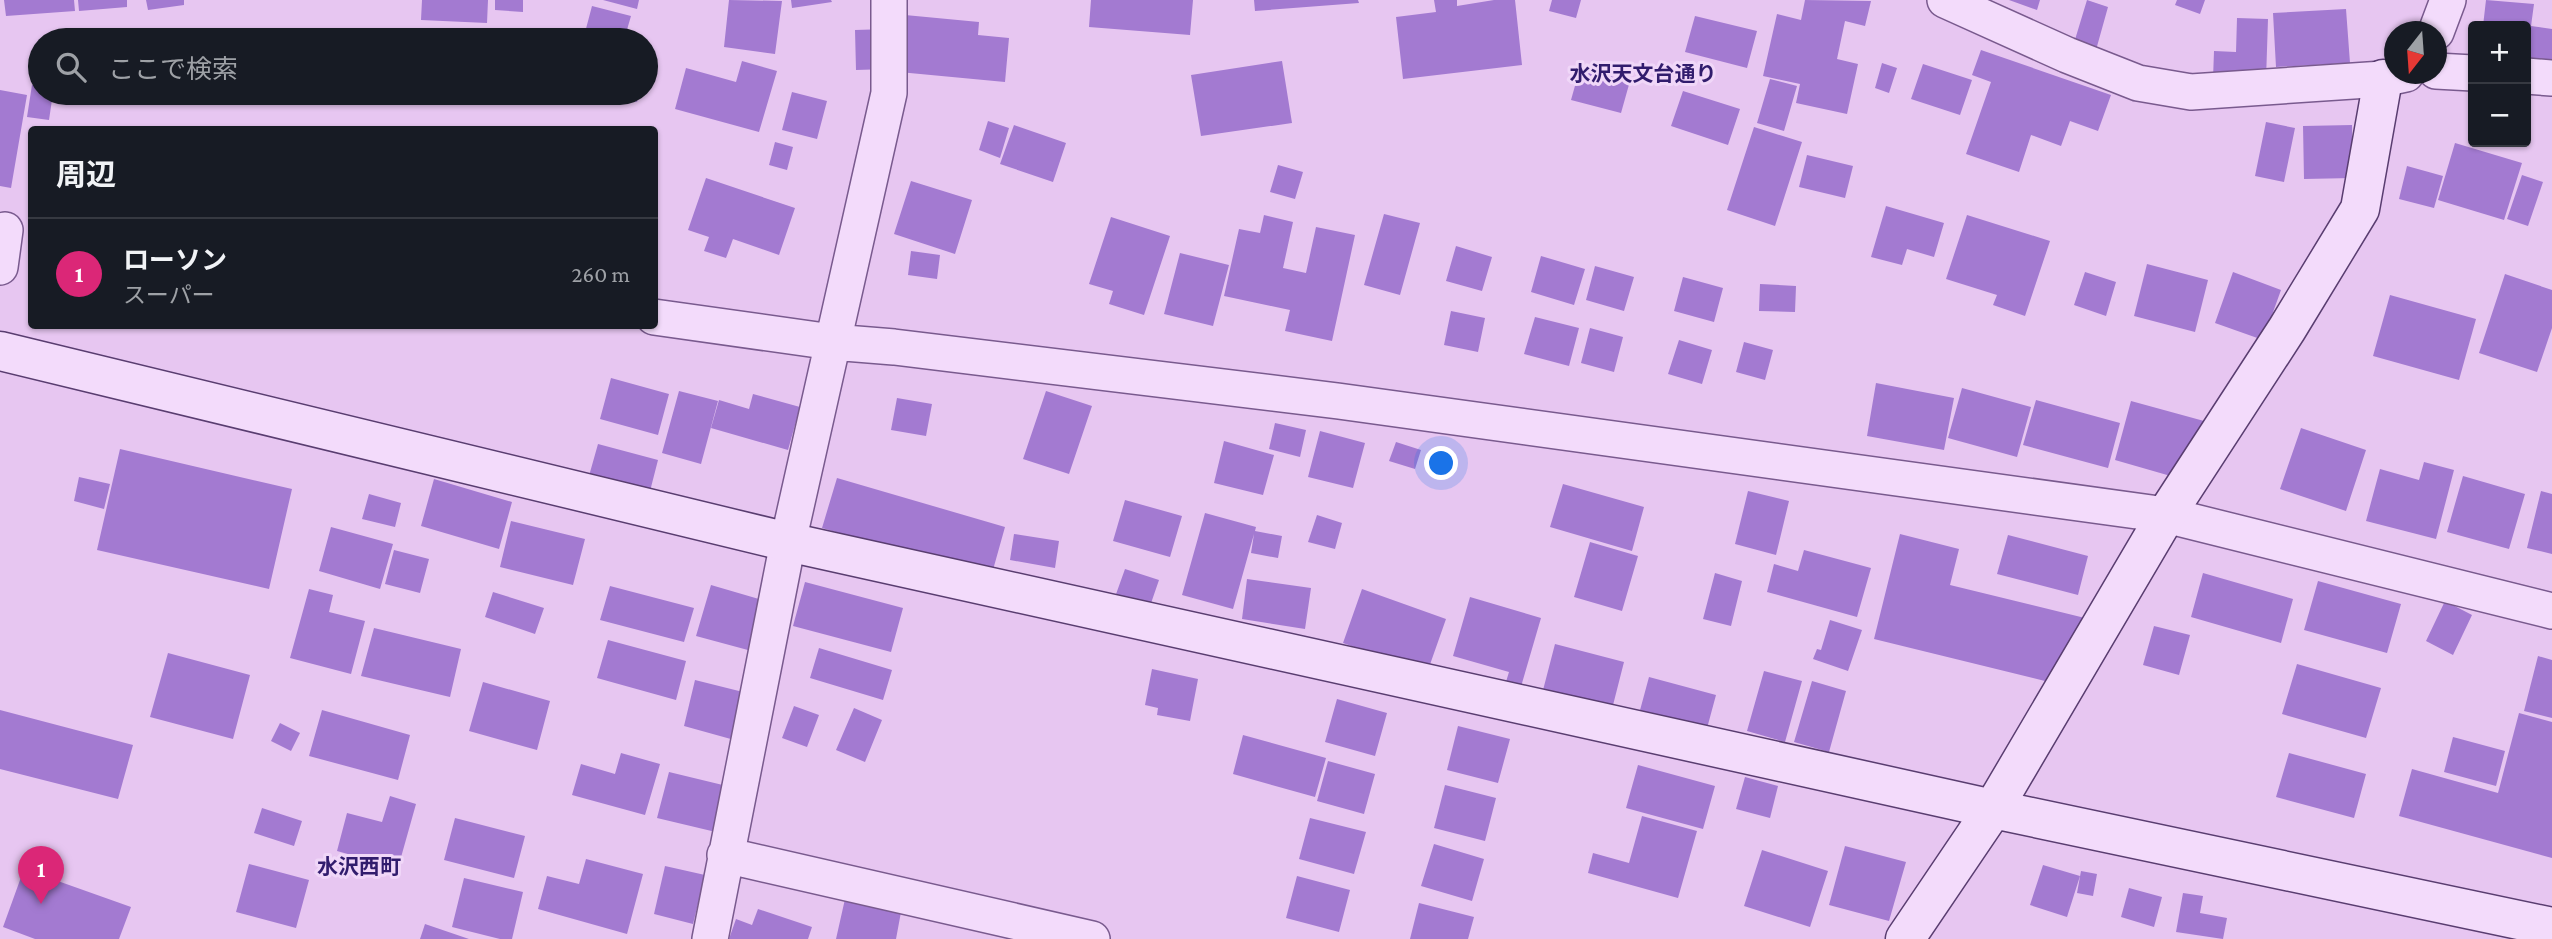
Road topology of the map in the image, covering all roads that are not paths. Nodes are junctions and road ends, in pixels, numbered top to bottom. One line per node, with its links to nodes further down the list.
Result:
1 (890, 0): 14 (street)
2 (1945, 0): 8 (street)
3 (2448, 0): 4 (street)
4 (2441, 21)
5 (2447, 72): 6 (street)
6 (2468, 73)
7 (2531, 76): 9 (street)
8 (2384, 77)
9 (2552, 78)
10 (2393, 84): 16 (street)
11 (12, 231): 12 (street)
12 (0, 267)
13 (658, 318): 14 (street)
14 (832, 342): 16 (street); 17 (street)
15 (0, 351): 17 (street)
16 (2166, 515): 18 (street); 19 (street)
17 (788, 542): 19 (street); 20 (street)
18 (2552, 611)
19 (1993, 809): 21 (street); 24 (street)
20 (725, 855): 22 (street); 23 (street)
21 (2552, 927)
22 (710, 939)
23 (1092, 939)
24 (1905, 939)

